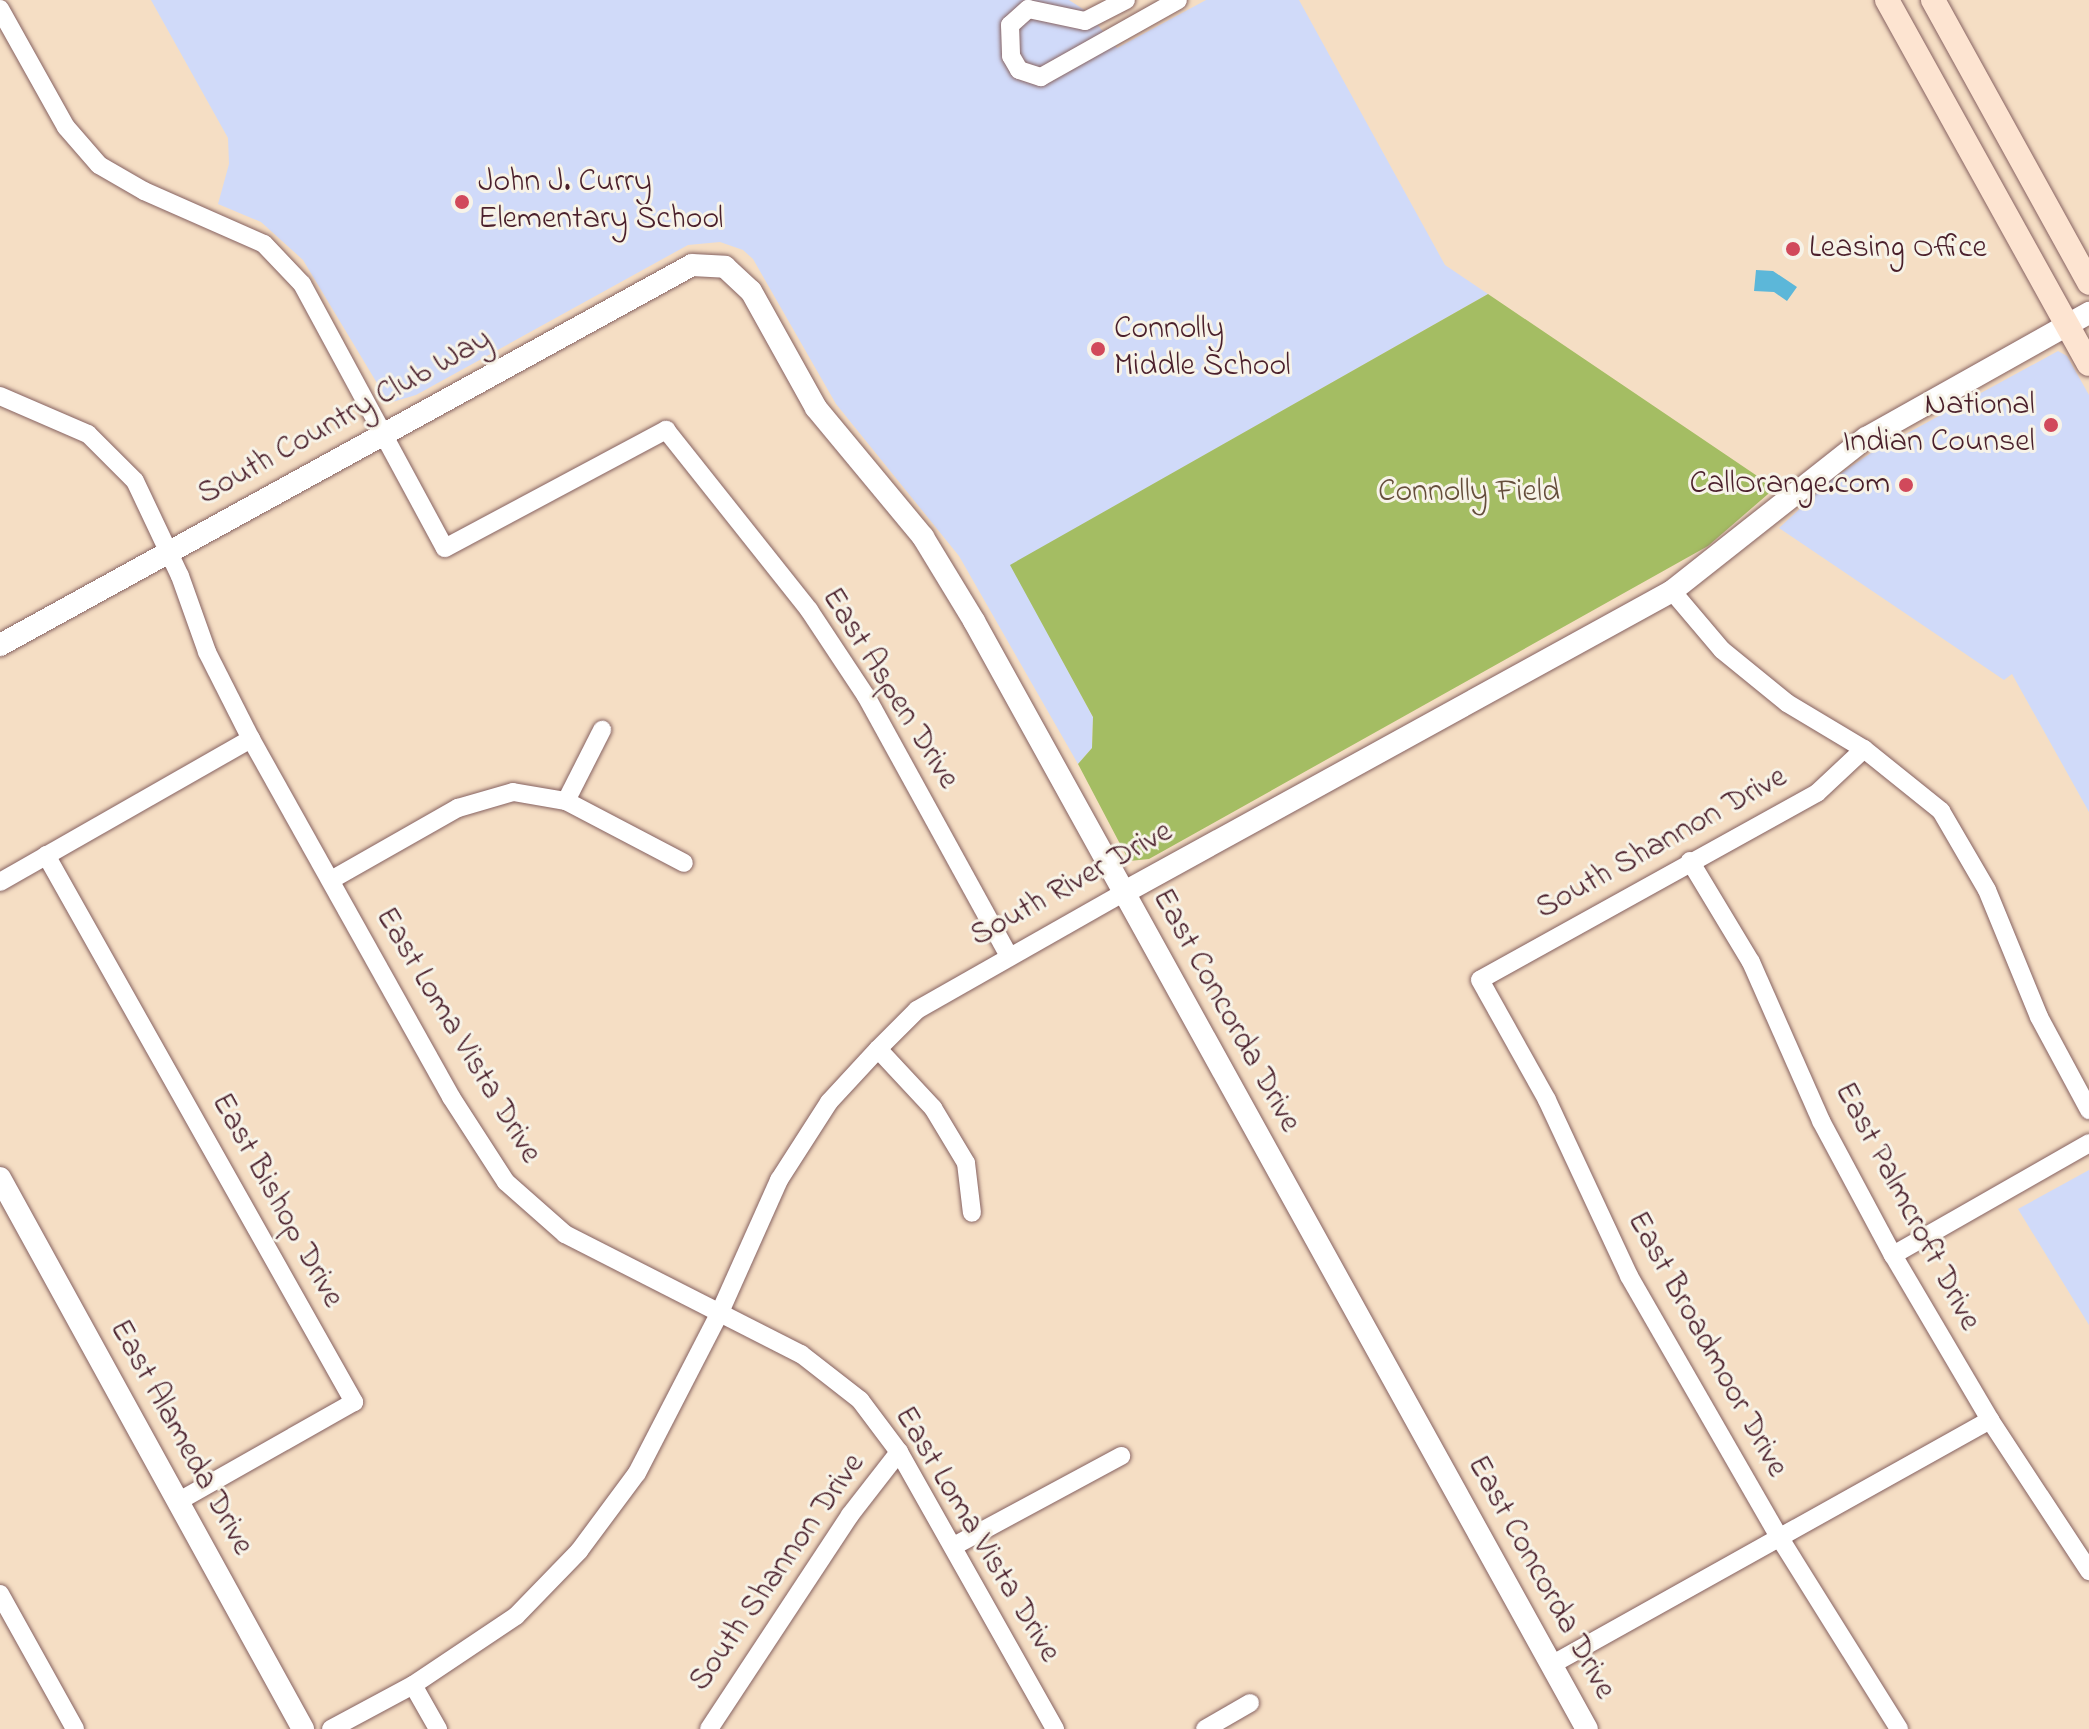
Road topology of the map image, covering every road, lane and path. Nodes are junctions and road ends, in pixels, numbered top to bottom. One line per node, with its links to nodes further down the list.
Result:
1 (1126, 0): 2 (street)
2 (1178, 0)
3 (1887, 0): 9 (main road)
4 (1933, 0): 7 (main road)
5 (0, 9): 12 (street)
6 (725, 267): 12 (street, South Country Club Way); 25 (street, East Concorda Drive)
7 (2089, 283)
8 (2089, 313): 9 (street, South River Drive)
9 (2068, 325): 10 (main road); 14 (street, South River Drive)
10 (2089, 364)
11 (0, 396): 13 (street, East Loma Vista Drive)
12 (384, 433): 13 (street, South Country Club Way); 26 (street, East Aspen Drive)
13 (170, 552): 15 (street, South Country Club Way); 17 (street, East Loma Vista Drive)
14 (1672, 591): 18 (street); 25 (street, South River Drive)
15 (0, 645)
16 (602, 730): 19 (street)
17 (251, 739): 20 (street); 23 (street, East Loma Vista Drive)
18 (1864, 749): 21 (street, South Shannon Drive); 29 (street)
19 (566, 801): 22 (street); 23 (street)
20 (46, 855): 24 (street); 38 (street, East Bishop Drive)
21 (1690, 861): 27 (street, South Shannon Drive); 33 (street, East Palmcroft Drive)
22 (684, 863)
23 (331, 880): 34 (street, East Loma Vista Drive)
24 (0, 882)
25 (1123, 893): 26 (street, South River Drive); 43 (street, East Concorda Drive)
26 (1009, 956): 28 (street, South River Drive)
27 (1480, 980): 39 (street, East Broadmoor Drive)
28 (878, 1049): 32 (street); 34 (street, South River Drive)
29 (2089, 1110)
30 (2089, 1143): 33 (street)
31 (0, 1178): 38 (street, East Alameda Drive)
32 (972, 1213)
33 (1893, 1255): 35 (street, East Palmcroft Drive)
34 (720, 1312): 36 (street, East Loma Vista Drive); 44 (street, South River Drive)
35 (1990, 1420): 39 (street); 41 (street, East Palmcroft Drive)
36 (899, 1452): 40 (street, East Loma Vista Drive); 50 (street, South Shannon Drive)
37 (1121, 1456): 40 (street)
38 (179, 1501): 47 (street, East Alameda Drive)
39 (1781, 1540): 43 (street); 54 (street, East Broadmoor Drive)
40 (954, 1546): 51 (street, East Loma Vista Drive)
41 (2089, 1571)
42 (0, 1594): 46 (street)
43 (1551, 1665): 53 (street, East Concorda Drive)
44 (413, 1685): 48 (street, South River Drive); 49 (street)
45 (1250, 1703): 52 (street)
46 (75, 1729)
47 (303, 1729)
48 (331, 1729)
49 (438, 1729)
50 (709, 1729)
51 (1055, 1729)
52 (1205, 1729)
53 (1587, 1729)
54 (1899, 1729)

